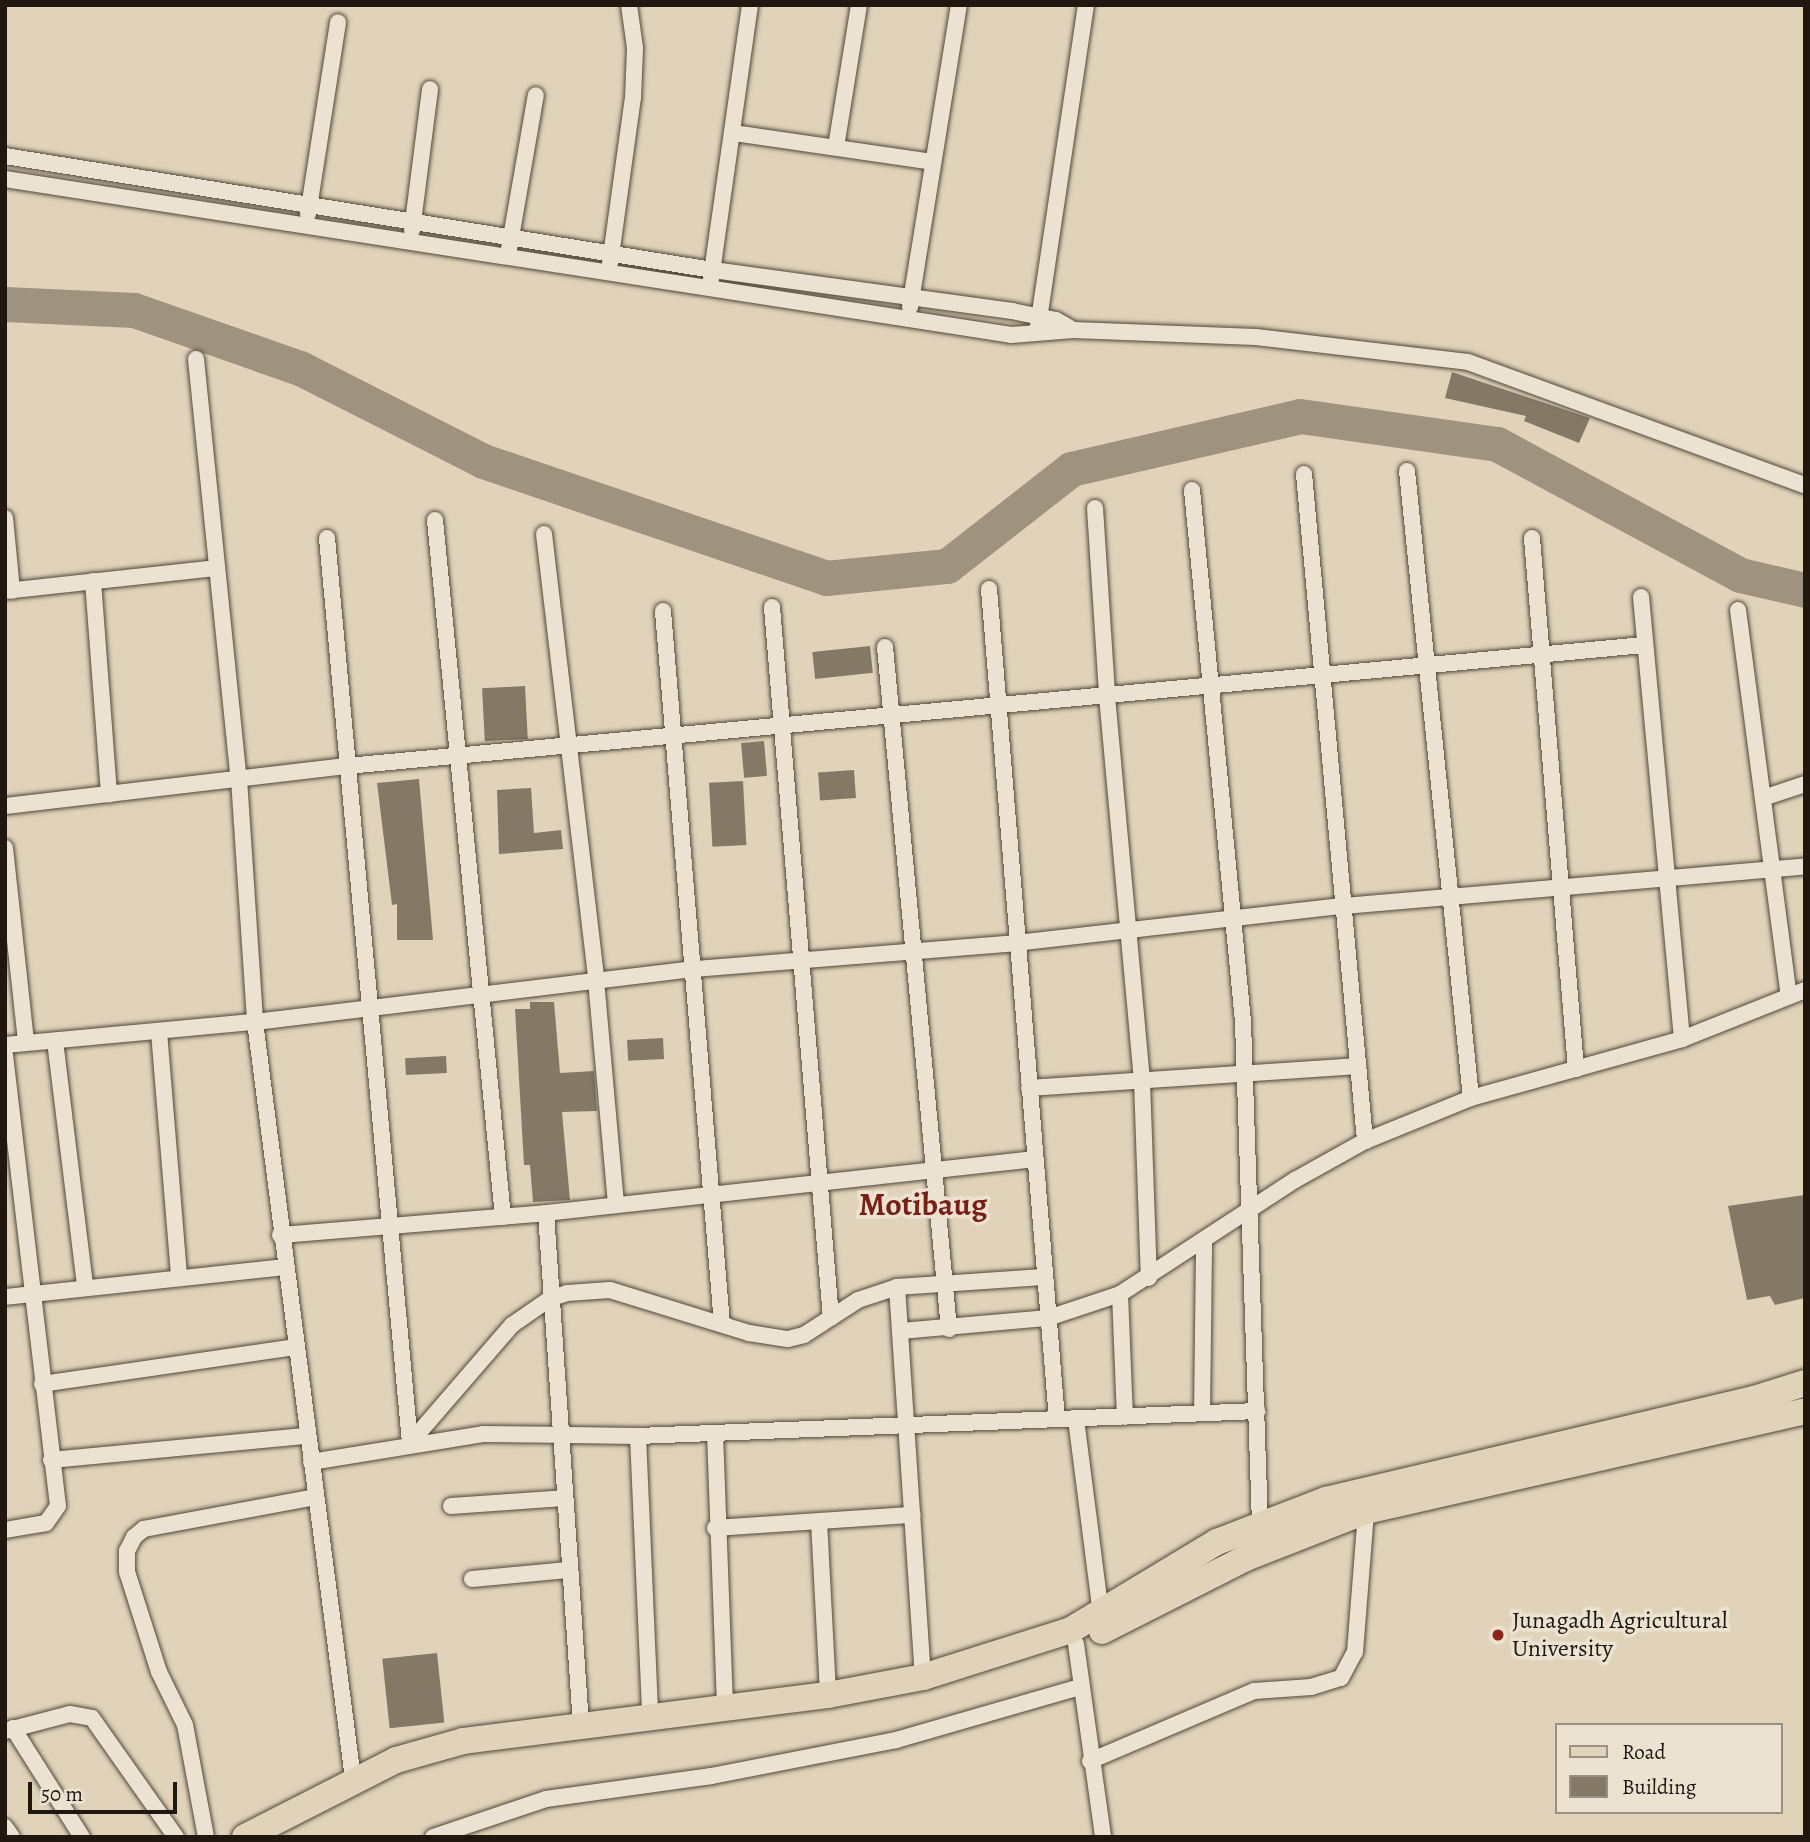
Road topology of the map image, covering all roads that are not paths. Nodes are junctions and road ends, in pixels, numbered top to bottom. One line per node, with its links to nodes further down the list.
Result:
1 (629, 5): 19 (street)
2 (750, 5): 9 (street)
3 (859, 5): 10 (street)
4 (959, 5): 12 (street)
5 (1086, 5): 25 (street)
6 (338, 22): 14 (street)
7 (430, 89): 15 (street)
8 (536, 95): 17 (street)
9 (734, 133): 10 (street); 21 (street)
10 (836, 148): 12 (street)
11 (5, 156): 14 (street)
12 (933, 162): 24 (street)
13 (5, 180): 16 (street)
14 (309, 207): 15 (street); 16 (street)
15 (414, 222): 17 (street); 18 (street)
16 (305, 227): 18 (street)
17 (511, 239): 19 (street); 20 (street)
18 (410, 243): 20 (street)
19 (612, 254): 21 (street); 22 (street)
20 (508, 258): 22 (street)
21 (713, 270): 23 (street); 24 (street)
22 (609, 274): 23 (street)
23 (710, 289): 26 (street)
24 (911, 298): 25 (street); 26 (street)
25 (1039, 316): 27 (street); 28 (street)
26 (908, 318): 28 (street)
27 (1073, 330): 28 (street); 32 (street)
28 (1036, 335)
29 (196, 359): 40 (street)
30 (1407, 471): 51 (street)
31 (1304, 474): 52 (street)
32 (1805, 485)
33 (1192, 491): 53 (street)
34 (1095, 508): 54 (street)
35 (5, 518): 43 (street)
36 (435, 520): 60 (street)
37 (544, 534): 59 (street)
38 (327, 538): 61 (street)
39 (1532, 538): 50 (street)
40 (217, 568): 41 (street); 62 (street)
41 (93, 582): 43 (street); 64 (street)
42 (989, 589): 55 (street)
43 (9, 591)
44 (1641, 597): 48 (street)
45 (772, 607): 57 (street)
46 (1738, 610): 65 (street)
47 (663, 611): 58 (street)
48 (1644, 645): 50 (street); 70 (street)
49 (885, 647): 56 (street)
50 (1539, 655): 51 (street); 71 (street)
51 (1427, 666): 52 (street); 72 (street)
52 (1322, 675): 53 (street); 73 (street)
53 (1213, 685): 54 (street); 74 (street)
54 (1107, 696): 55 (street); 75 (street)
55 (997, 706): 56 (street); 76 (street)
56 (889, 716): 57 (street); 77 (street)
57 (782, 726): 58 (street); 78 (street)
58 (676, 736): 59 (street); 79 (street)
59 (570, 747): 60 (street); 80 (street)
60 (459, 757): 61 (street); 82 (street)
61 (347, 766): 62 (street); 84 (street)
62 (239, 779): 64 (street); 85 (street)
63 (1805, 784): 65 (street)
64 (109, 794): 66 (street)
65 (1763, 798): 69 (street)
66 (5, 806)
67 (5, 848): 89 (street)
68 (1805, 866): 69 (street)
69 (1774, 869): 70 (street); 83 (street)
70 (1668, 879): 71 (street); 87 (street)
71 (1559, 889): 72 (street); 93 (street)
72 (1448, 897): 73 (street); 97 (street)
73 (1343, 906): 74 (street); 92 (street)
74 (1234, 918): 75 (street); 94 (street)
75 (1126, 930): 76 (street); 95 (street)
76 (1016, 943): 77 (street); 96 (street)
77 (912, 951): 78 (street); 100 (street)
78 (800, 962): 79 (street); 101 (street)
79 (695, 969): 80 (street); 102 (street)
80 (596, 980): 82 (street); 103 (street)
81 (1805, 990): 83 (street)
82 (484, 994): 84 (street); 106 (street)
83 (1789, 996): 87 (street)
84 (368, 1007): 85 (street); 107 (street)
85 (255, 1022): 86 (street); 108 (street)
86 (159, 1032): 88 (street); 111 (street)
87 (1682, 1039): 93 (street)
88 (55, 1041): 89 (street); 115 (street)
89 (26, 1042): 90 (street)
90 (5, 1045)
91 (5, 1055): 117 (street)
92 (1358, 1066): 94 (street); 98 (street)
93 (1576, 1069): 97 (street)
94 (1246, 1075): 95 (street); 104 (street)
95 (1142, 1081): 96 (street); 113 (street)
96 (1029, 1088): 99 (street)
97 (1471, 1098): 98 (street)
98 (1366, 1141): 104 (street)
99 (1034, 1159): 100 (street); 112 (street)
100 (934, 1170): 101 (street); 114 (street)
101 (823, 1182): 102 (street); 121 (street)
102 (712, 1196): 103 (street); 123 (street)
103 (616, 1205): 105 (street)
104 (1251, 1212): 109 (street); 129 (street)
105 (546, 1213): 106 (street); 120 (street)
106 (503, 1217): 107 (street)
107 (393, 1226): 108 (street); 140 (street)
108 (280, 1235): 110 (street)
109 (1204, 1241): 113 (street); 131 (street)
110 (284, 1267): 111 (street); 126 (street)
111 (179, 1276): 115 (street)
112 (1043, 1277): 114 (street); 122 (street)
113 (1149, 1278): 118 (street)
114 (944, 1282): 116 (street); 124 (street)
115 (85, 1287): 117 (street)
116 (897, 1287): 121 (street); 125 (street)
117 (33, 1294): 119 (street); 128 (street)
118 (1120, 1294): 122 (street); 132 (street)
119 (5, 1297)
120 (551, 1298): 123 (street); 136 (street); 140 (street)
121 (831, 1318): 123 (street)
122 (1048, 1318): 124 (street); 133 (street)
123 (722, 1324)
124 (949, 1329): 125 (street)
125 (901, 1331): 135 (street)
126 (295, 1347): 128 (street); 138 (street)
127 (1805, 1383): 149 (main road)
128 (42, 1384): 141 (street)
129 (1257, 1411): 131 (street); 149 (street)
130 (1805, 1411): 146 (main road)
131 (1202, 1413): 132 (street)
132 (1125, 1417): 134 (street)
133 (1057, 1419): 134 (street); 135 (street)
134 (1076, 1419): 154 (street)
135 (907, 1425): 137 (street); 147 (street)
136 (559, 1433): 139 (street); 140 (street); 144 (street)
137 (715, 1433): 139 (street); 150 (street)
138 (307, 1436): 141 (street); 142 (street)
139 (638, 1436): 160 (street)
140 (410, 1443): 142 (street)
141 (51, 1460): 151 (street)
142 (311, 1462): 143 (street)
143 (315, 1497): 164 (street); 169 (street)
144 (564, 1498): 145 (street); 152 (street)
145 (451, 1506)
146 (1366, 1511): 155 (main road); 163 (street)
147 (913, 1515): 148 (street); 156 (street)
148 (820, 1521): 150 (street); 158 (street)
149 (1260, 1523): 154 (main road)
150 (715, 1528): 159 (street)
151 (5, 1530)
152 (568, 1570): 153 (street); 161 (street)
153 (472, 1579)
154 (1101, 1615): 156 (main road)
155 (1076, 1644): 157 (street); 171 (main road)
156 (923, 1677): 158 (main road)
157 (1080, 1687): 163 (street); 172 (street)
158 (828, 1695): 159 (main road)
159 (725, 1708): 160 (main road)
160 (650, 1716): 161 (main road)
161 (581, 1725): 164 (main road)
162 (9, 1730): 167 (street); 168 (street)
163 (1090, 1761): 173 (street)
164 (353, 1779): 170 (main road)
165 (5, 1827): 166 (street)
166 (12, 1837)
167 (82, 1837)
168 (176, 1837)
169 (206, 1837)
170 (245, 1837)
171 (283, 1837)
172 (433, 1837)
173 (1103, 1837)

